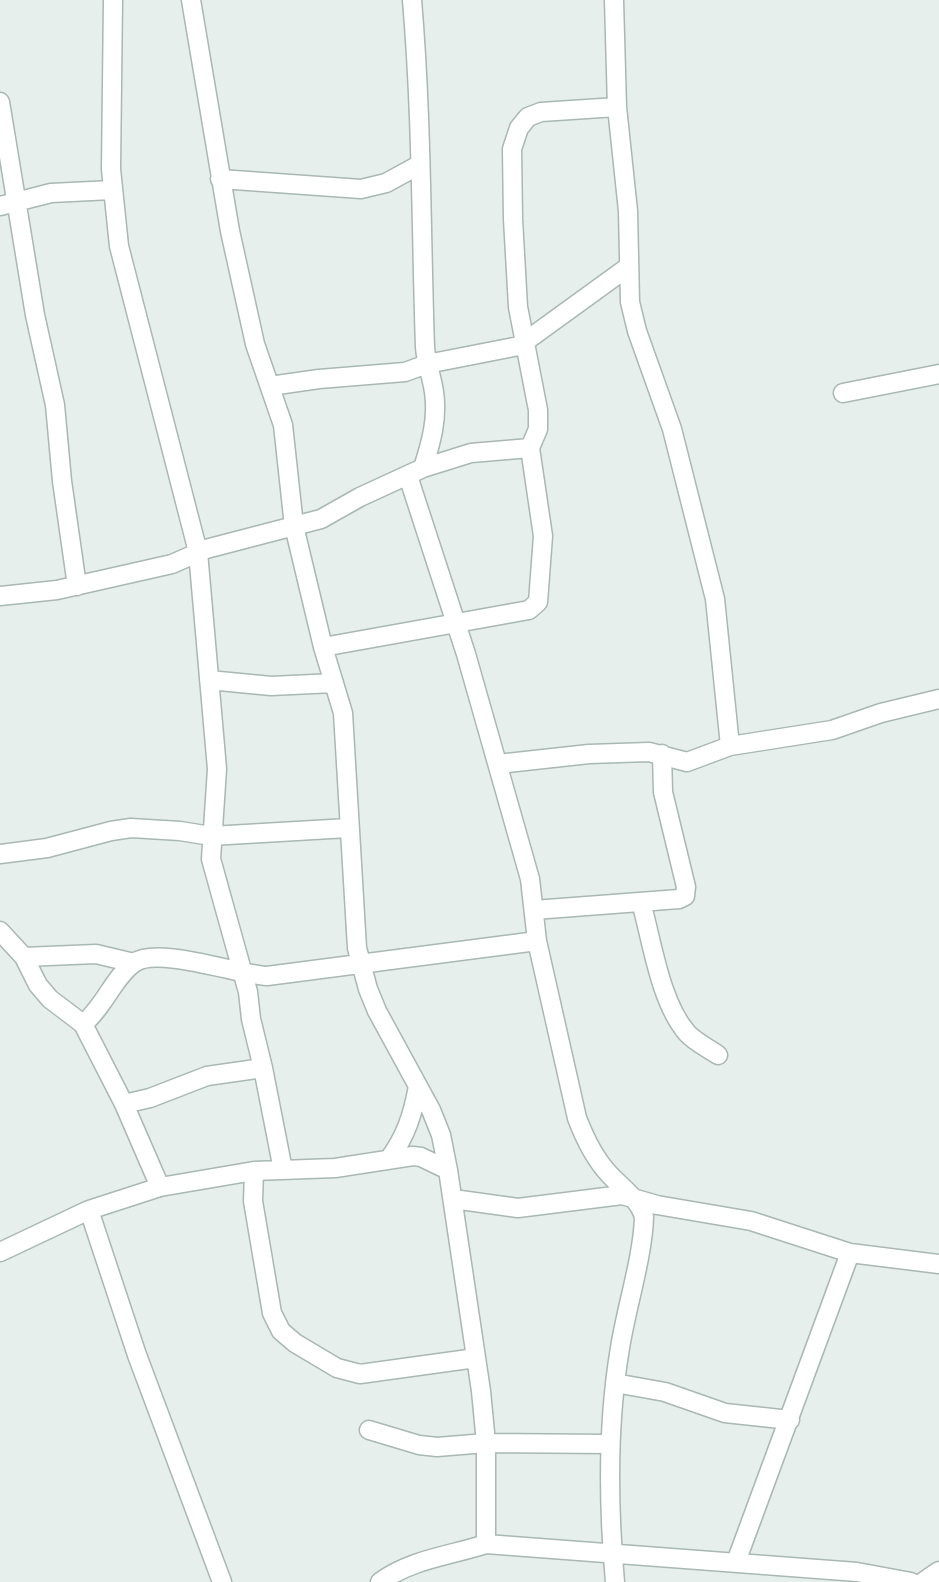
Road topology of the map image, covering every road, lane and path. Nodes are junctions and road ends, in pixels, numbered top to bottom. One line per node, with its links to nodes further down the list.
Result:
1 (113, 0): 9 (street)
2 (191, 0): 8 (street)
3 (412, 0): 7 (street)
4 (614, 0): 6 (street)
5 (0, 102): 10 (street)
6 (617, 107): 11 (street); 12 (street)
7 (419, 165): 8 (street); 13 (street)
8 (220, 179): 15 (street)
9 (112, 190): 10 (street); 20 (street)
10 (8, 204): 21 (street)
11 (628, 267): 12 (street); 28 (street)
12 (525, 343): 13 (street); 17 (street)
13 (427, 363): 15 (street); 18 (street)
14 (939, 374): 16 (street)
15 (270, 386): 19 (street)
16 (843, 393)
17 (530, 448): 18 (street); 23 (street)
18 (415, 472): 19 (street); 23 (street)
19 (294, 526): 20 (street); 24 (street)
20 (198, 552): 21 (street); 25 (street)
21 (77, 586): 22 (street)
22 (0, 596)
23 (455, 623): 24 (street); 30 (street)
24 (323, 647): 26 (street)
25 (209, 680): 26 (street); 32 (street)
26 (334, 683): 31 (street)
27 (939, 699): 28 (street)
28 (730, 746): 29 (street)
29 (662, 754): 30 (street); 34 (street)
30 (498, 764): 35 (street)
31 (348, 828): 32 (street); 39 (street)
32 (211, 836): 33 (street); 41 (street)
33 (0, 854)
34 (641, 902): 35 (street); 43 (street)
35 (534, 910): 37 (street)
36 (0, 931): 38 (street)
37 (537, 941): 39 (street); 53 (street)
38 (24, 957): 40 (street); 42 (street)
39 (360, 962): 41 (street); 45 (street)
40 (134, 963): 41 (street); 42 (street)
41 (244, 975): 44 (street)
42 (83, 1024): 46 (street)
43 (718, 1055)
44 (263, 1068): 46 (street); 48 (street)
45 (418, 1086): 47 (street); 49 (street)
46 (124, 1104): 51 (street)
47 (389, 1159): 48 (street); 49 (street)
48 (283, 1170): 50 (street)
49 (448, 1170): 52 (street)
50 (254, 1171): 51 (street); 58 (street)
51 (160, 1187): 54 (street)
52 (453, 1199): 53 (street); 58 (street)
53 (636, 1200): 56 (street); 59 (street)
54 (89, 1210): 55 (street); 68 (street)
55 (0, 1252)
56 (850, 1253): 57 (street); 60 (street)
57 (939, 1264)
58 (476, 1358): 62 (street)
59 (615, 1383): 60 (street); 63 (street)
60 (790, 1420): 66 (street)
61 (369, 1430): 62 (street)
62 (486, 1443): 63 (street); 64 (street)
63 (609, 1444): 65 (street)
64 (486, 1544): 65 (street); 69 (street)
65 (613, 1553): 66 (street); 70 (street)
66 (736, 1562): 71 (street)
67 (939, 1571): 72 (street)
68 (222, 1582)
69 (380, 1582)
70 (615, 1582)
71 (911, 1582)
72 (923, 1582)

